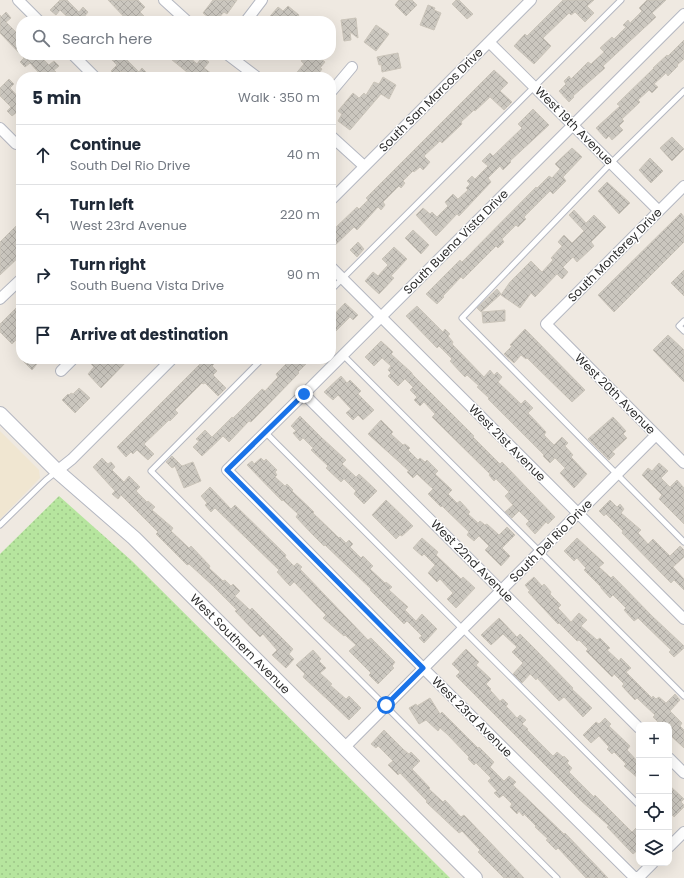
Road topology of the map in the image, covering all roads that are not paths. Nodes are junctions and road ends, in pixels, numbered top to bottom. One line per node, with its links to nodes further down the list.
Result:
1 (18, 0): 7 (street)
2 (164, 0): 8 (street)
3 (262, 0): 9 (street)
4 (531, 0): 10 (street, South San Marcos Drive)
5 (621, 0): 17 (lane)
6 (684, 14): 19 (street, South Buena Vista Drive)
7 (34, 16)
8 (182, 16)
9 (250, 16)
10 (489, 42): 17 (street, West 19th Avenue); 24 (street, South San Marcos Drive)
11 (77, 60): 14 (street)
12 (235, 60): 15 (street)
13 (352, 66): 16 (street)
14 (87, 72)
15 (250, 72)
16 (336, 86)
17 (534, 87): 19 (street, West 19th Avenue); 29 (lane)
18 (684, 91): 23 (lane)
19 (573, 125): 23 (street, West 19th Avenue); 33 (street, South Buena Vista Drive)
20 (0, 128): 21 (street)
21 (16, 140)
22 (336, 141): 24 (street)
23 (611, 163): 27 (street, West 19th Avenue); 51 (lane)
24 (364, 166): 26 (street, South San Marcos Drive)
25 (684, 186): 27 (street, South Monterey Drive)
26 (336, 195)
27 (659, 211): 35 (street, South Monterey Drive)
28 (336, 272): 29 (street, West 21st Avenue)
29 (342, 279): 31 (lane); 33 (street, West 21st Avenue)
30 (16, 284): 32 (street)
31 (336, 285)
32 (0, 300)
33 (381, 317): 37 (street, South Buena Vista Drive); 52 (street, West 21st Avenue)
34 (684, 321): 36 (lane)
35 (546, 324): 47 (street, West 20th Avenue)
36 (684, 331)
37 (343, 355): 38 (street, South Buena Vista Drive); 55 (lane)
38 (336, 362)
39 (68, 364): 43 (street)
40 (167, 364): 50 (street)
41 (257, 364): 61 (lane)
42 (334, 364): 44 (street, South Buena Vista Drive)
43 (61, 371)
44 (304, 394): 46 (street, South Buena Vista Drive); 56 (street, West 22nd Avenue)
45 (0, 414): 50 (main road, West Southern Avenue)
46 (266, 432): 49 (street, South Buena Vista Drive); 58 (lane)
47 (656, 435): 48 (street, West 20th Avenue); 51 (street, South Del Rio Drive)
48 (684, 463)
49 (227, 470): 59 (street, West 23rd Avenue)
50 (57, 471): 53 (lane); 63 (main road, West Southern Avenue)
51 (617, 475): 52 (street, South Del Rio Drive); 54 (lane)
52 (578, 514): 55 (street, South Del Rio Drive); 57 (street, West 21st Avenue)
53 (0, 525)
54 (684, 542)
55 (540, 552): 56 (street, South Del Rio Drive); 60 (lane)
56 (501, 590): 58 (street, South Del Rio Drive); 62 (street, West 22nd Avenue)
57 (684, 619)
58 (462, 629): 59 (street, South Del Rio Drive); 66 (lane)
59 (423, 668): 61 (street, South Del Rio Drive); 72 (street, West 23rd Avenue)
60 (684, 696)
61 (386, 705): 63 (street, South Del Rio Drive); 71 (lane)
62 (636, 725)
63 (344, 748): 70 (main road, West Southern Avenue)
64 (672, 761): 65 (street)
65 (684, 773)
66 (636, 802)
67 (684, 832): 68 (street)
68 (672, 842)
69 (650, 866): 73 (street)
70 (474, 878)
71 (557, 878)
72 (634, 878)
73 (638, 878)

